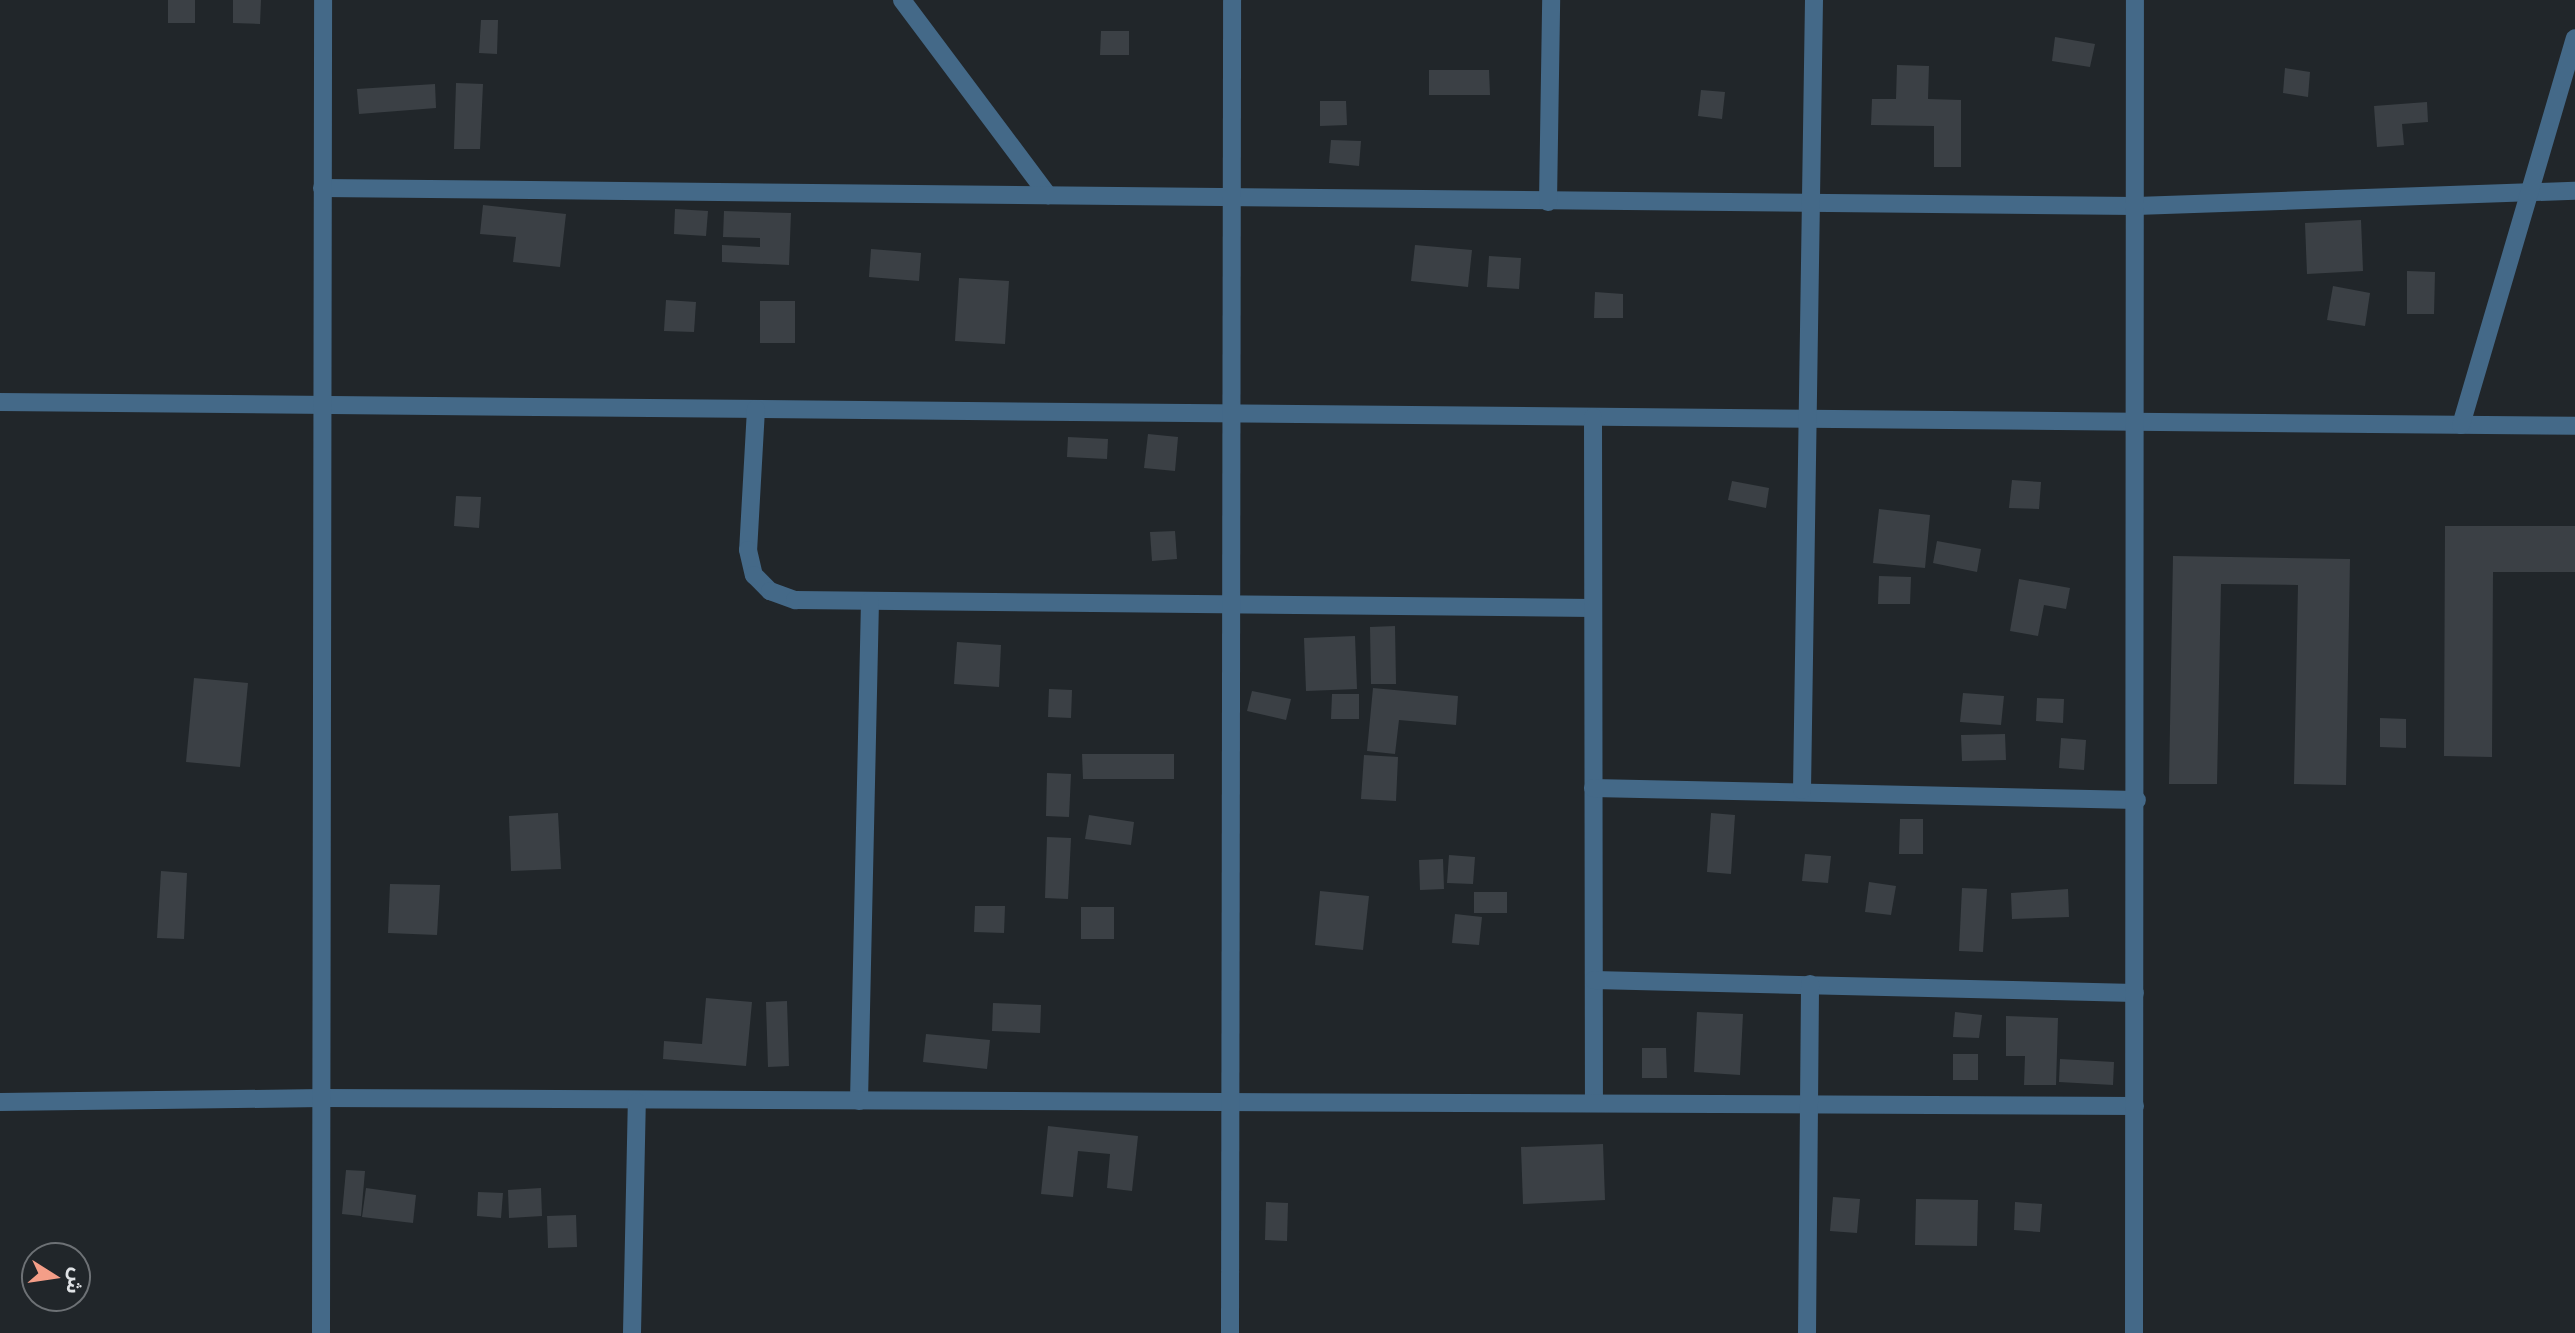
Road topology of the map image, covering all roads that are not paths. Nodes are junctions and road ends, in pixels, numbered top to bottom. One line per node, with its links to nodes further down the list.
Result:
1 (323, 0): 8 (street)
2 (902, 0): 11 (street)
3 (1232, 0): 12 (street)
4 (1551, 0): 13 (street)
5 (1814, 0): 14 (street)
6 (2135, 0): 15 (street)
7 (2575, 38): 9 (street)
8 (322, 188): 11 (street); 17 (street)
9 (2531, 189): 10 (street); 15 (street); 23 (street)
10 (2575, 191)
11 (1048, 195): 12 (street)
12 (1232, 196): 13 (street); 19 (street)
13 (1548, 202): 14 (street)
14 (1811, 203): 15 (street); 21 (street)
15 (2136, 206): 22 (street)
16 (0, 402): 17 (street)
17 (320, 405): 18 (street); 34 (street)
18 (756, 409): 19 (street); 25 (street)
19 (1231, 411): 20 (street); 26 (street)
20 (1593, 417): 21 (street); 27 (street)
21 (1808, 419): 22 (street); 29 (street)
22 (2137, 423): 23 (street); 30 (street)
23 (2461, 425): 24 (street)
24 (2575, 426)
25 (870, 601): 26 (street); 35 (street)
26 (1231, 603): 27 (street); 36 (street)
27 (1593, 608): 28 (street)
28 (1593, 788): 29 (street); 31 (street)
29 (1802, 790): 30 (street)
30 (2137, 800): 33 (street)
31 (1594, 980): 32 (street); 37 (street)
32 (1810, 984): 33 (street); 38 (street)
33 (2135, 993): 41 (street)
34 (322, 1098): 39 (street); 40 (street); 42 (street)
35 (859, 1101): 36 (street); 40 (street)
36 (1230, 1101): 37 (street); 44 (street)
37 (1594, 1101): 38 (street)
38 (1809, 1101): 41 (street); 45 (street)
39 (0, 1102)
40 (637, 1102): 43 (street)
41 (2135, 1106): 46 (street)
42 (321, 1333)
43 (632, 1333)
44 (1230, 1333)
45 (1807, 1333)
46 (2134, 1333)

